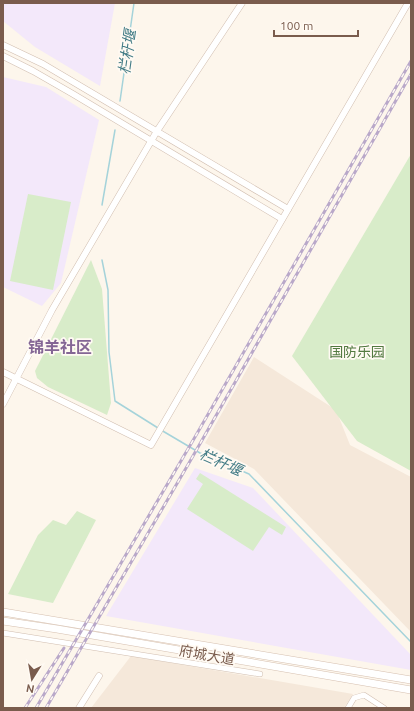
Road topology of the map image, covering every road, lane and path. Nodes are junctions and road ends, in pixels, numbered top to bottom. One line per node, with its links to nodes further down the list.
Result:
1 (242, 3): 5 (street)
2 (408, 3): 7 (street)
3 (3, 45): 5 (street)
4 (3, 56): 6 (street)
5 (157, 131): 6 (street); 7 (street)
6 (152, 141): 8 (street); 10 (street)
7 (288, 209): 8 (street)
8 (282, 219): 10 (street)
9 (3, 372): 10 (street)
10 (16, 378): 11 (street)
11 (3, 404)
12 (3, 612): 17 (main road, 府城大道)
13 (3, 621): 18 (main road, 府城大道)
14 (3, 632): 15 (street)
15 (260, 674)
16 (99, 676): 19 (street)
17 (411, 680)
18 (411, 690)
19 (79, 708)
20 (348, 708): 21 (street)
21 (384, 708)

